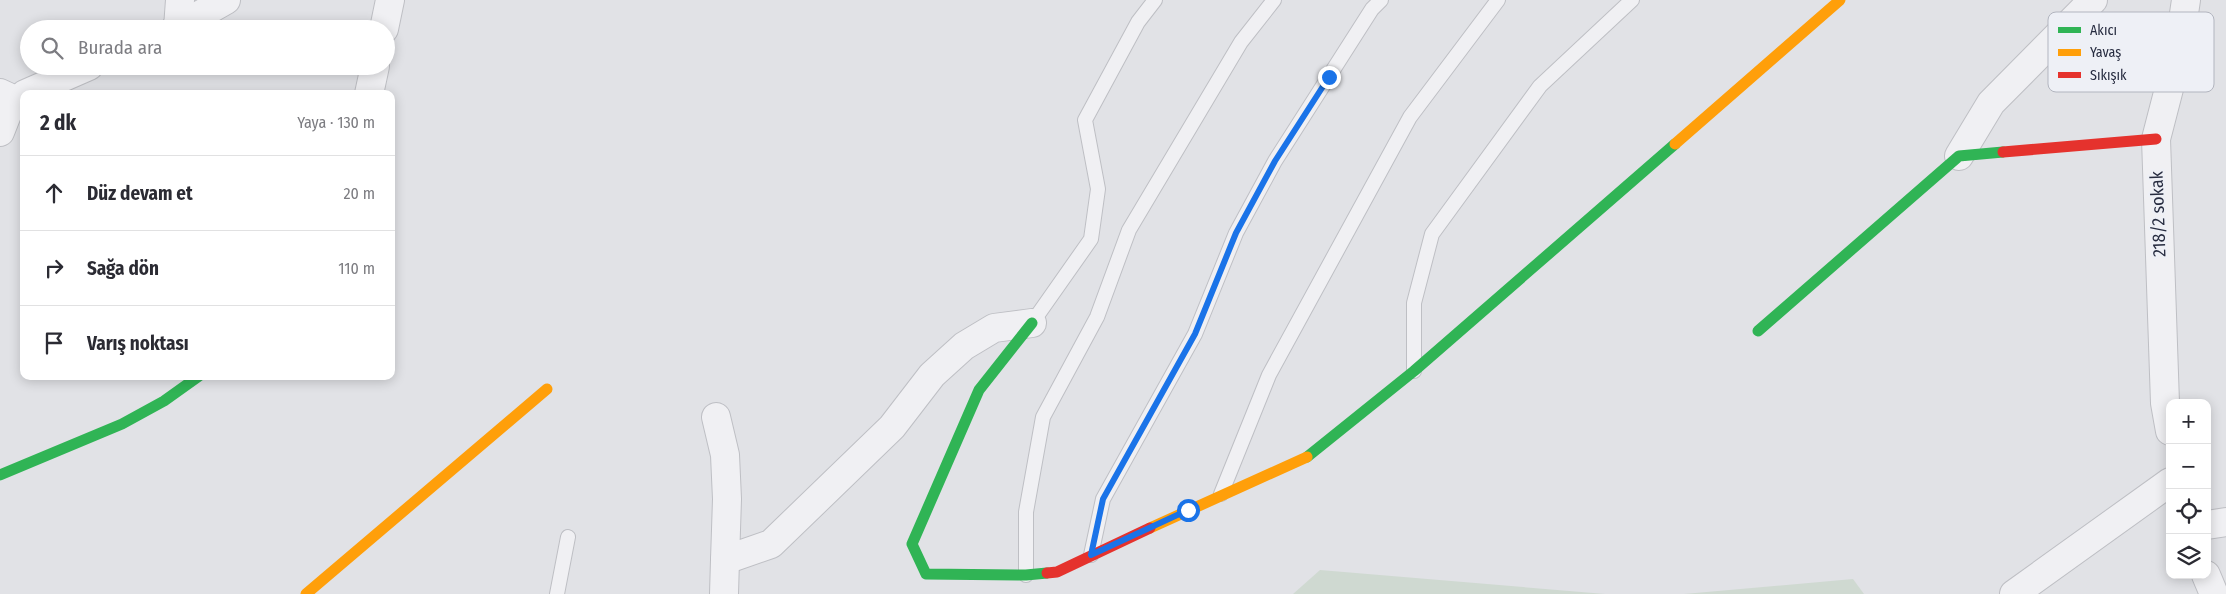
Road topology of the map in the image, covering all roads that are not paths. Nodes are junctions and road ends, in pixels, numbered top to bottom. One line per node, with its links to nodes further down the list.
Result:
1 (180, 0): 12 (street)
2 (226, 0): 13 (street)
3 (390, 0): 14 (street)
4 (1155, 0): 25 (lane)
5 (1274, 0): 40 (lane)
6 (1381, 0): 38 (lane)
7 (1498, 0): 34 (lane)
8 (1632, 0): 27 (lane)
9 (1840, 0): 27 (street)
10 (2094, 0): 11 (street)
11 (2082, 12)
12 (178, 20)
13 (191, 20)
14 (386, 20)
15 (2048, 46): 24 (street)
16 (66, 75): 18 (street)
17 (373, 75): 19 (street)
18 (27, 90)
19 (370, 90)
20 (2168, 92): 23 (street, 218/2 sokak)
21 (12, 96): 22 (street)
22 (0, 132)
23 (2156, 139): 24 (street); 30 (street, 218/2 sokak)
24 (1959, 156): 26 (street)
25 (1032, 323): 39 (street); 40 (street)
26 (1758, 331)
27 (1414, 372): 34 (street)
28 (193, 380): 32 (street)
29 (546, 389): 42 (street)
30 (2166, 409)
31 (716, 417): 39 (street)
32 (0, 475)
33 (2166, 485): 45 (street)
34 (1221, 495): 38 (street)
35 (2226, 522): 36 (street)
36 (2211, 524)
37 (568, 537): 43 (lane)
38 (1091, 555): 40 (street)
39 (725, 560): 44 (street)
40 (1026, 576)
41 (2208, 579): 46 (street)
42 (306, 594)
43 (557, 594)
44 (724, 594)
45 (2014, 594)
46 (2214, 594)

